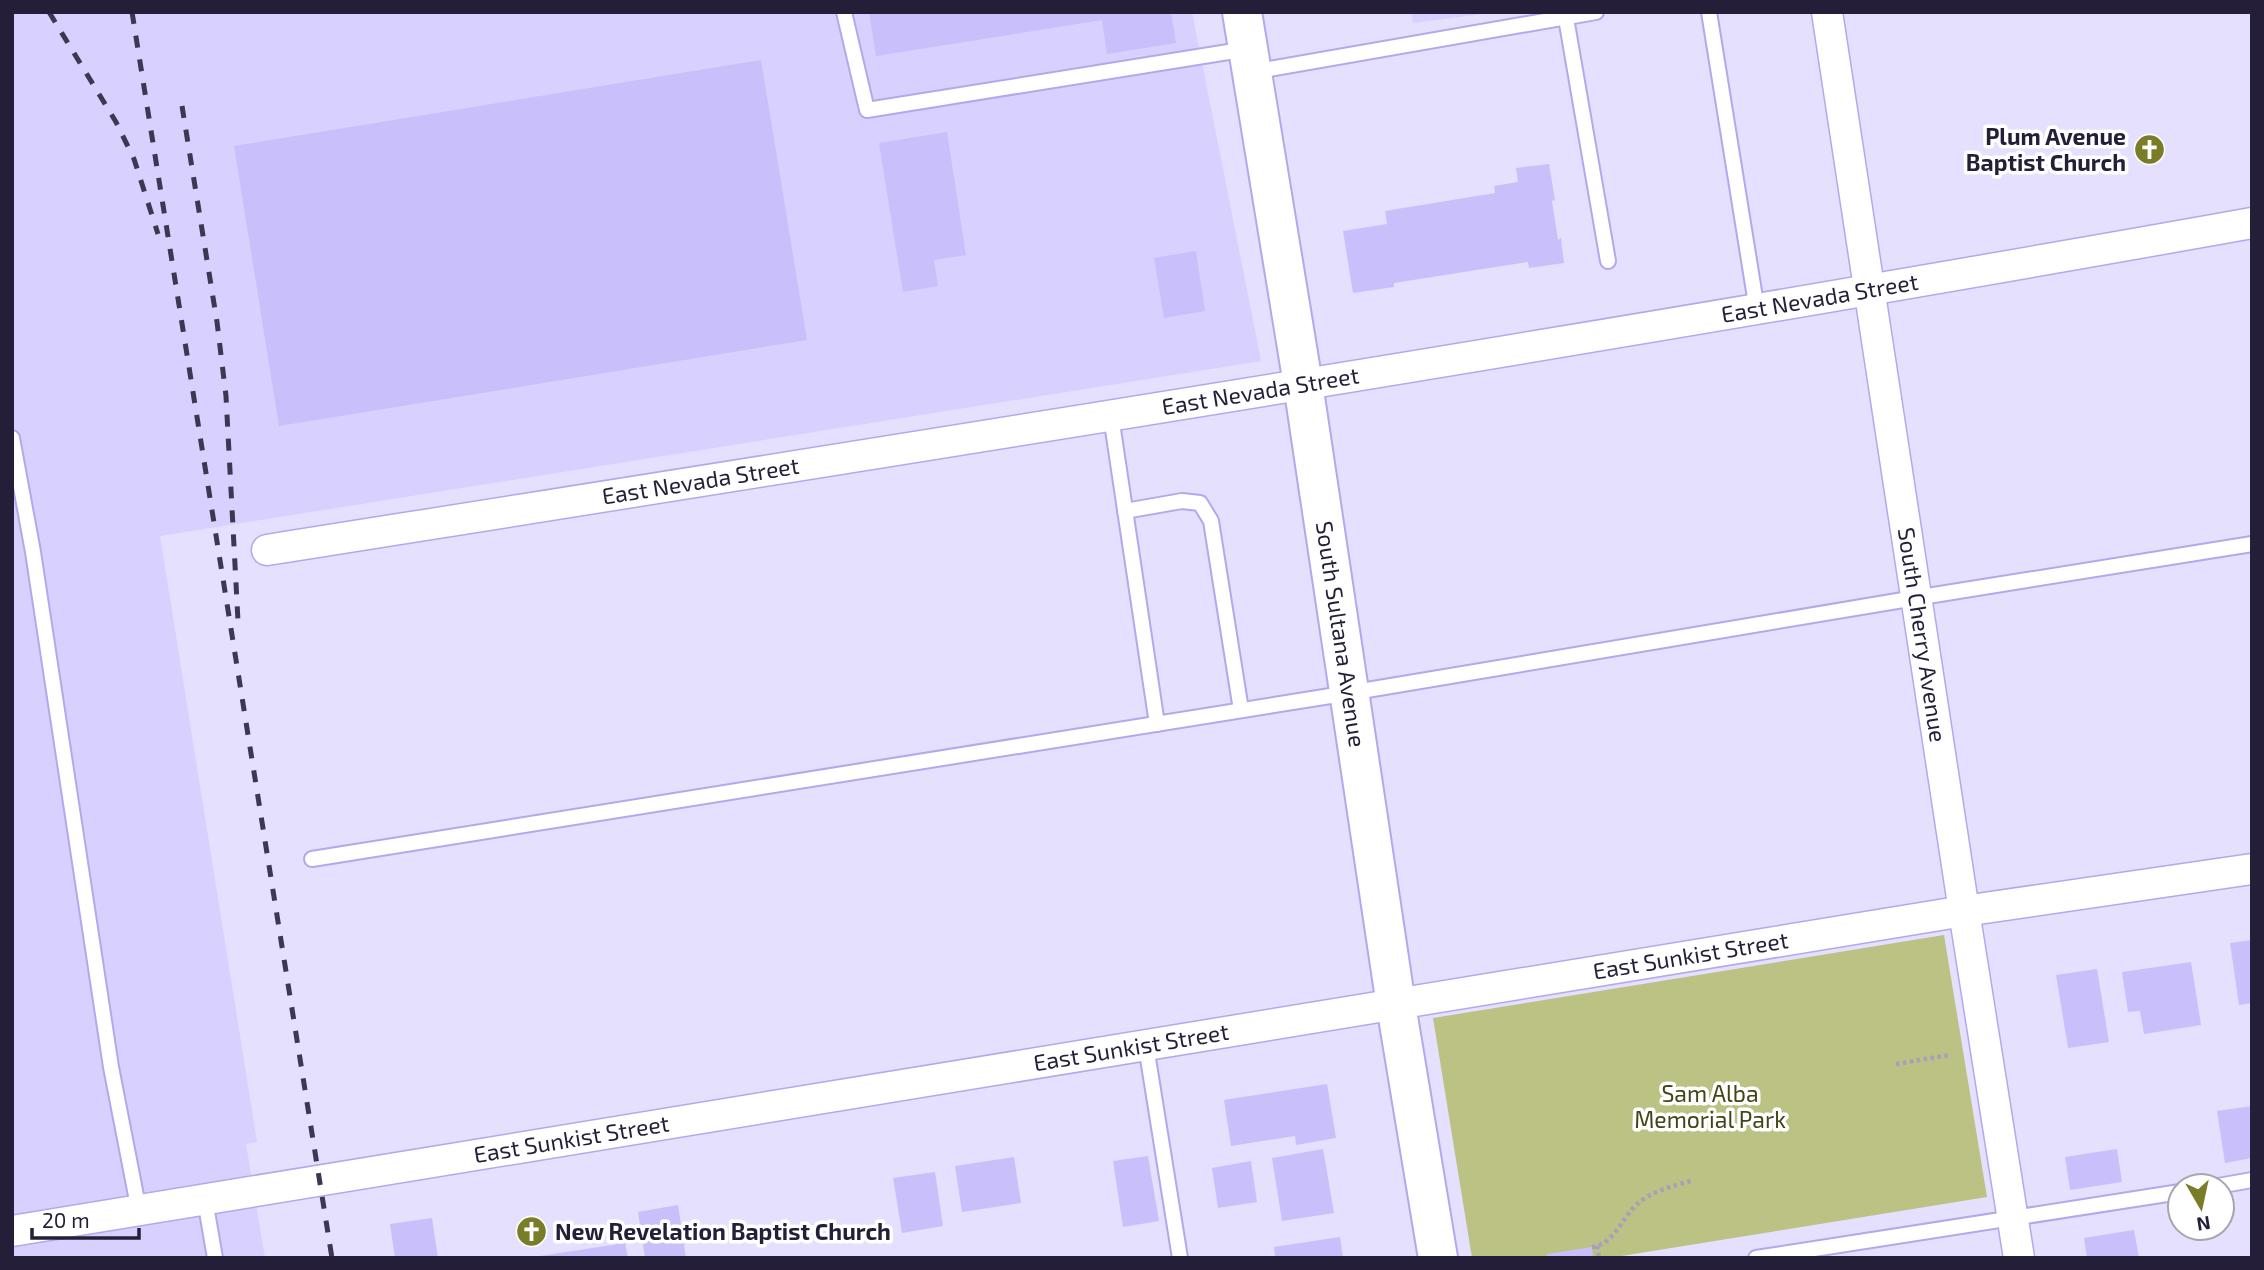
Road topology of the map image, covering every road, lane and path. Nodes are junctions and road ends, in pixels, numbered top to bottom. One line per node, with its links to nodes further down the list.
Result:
1 (844, 12): 6 (lane)
2 (1596, 12): 5 (lane)
3 (1709, 12): 10 (lane)
4 (1827, 12): 9 (street, South Cherry Avenue)
5 (1566, 18): 6 (lane); 8 (lane)
6 (1247, 45): 11 (street, South Sultana Avenue)
7 (2252, 223): 9 (street, East Nevada Street)
8 (1608, 261)
9 (1869, 291): 10 (street, East Nevada Street); 17 (street, South Cherry Avenue)
10 (1758, 310): 11 (street, East Nevada Street)
11 (1303, 384): 12 (street, East Nevada Street); 18 (street, South Sultana Avenue)
12 (1111, 415): 14 (lane); 16 (street, East Nevada Street)
13 (12, 438): 31 (lane)
14 (1125, 512): 19 (lane); 20 (lane)
15 (2252, 544): 17 (lane)
16 (267, 550)
17 (1916, 597): 18 (lane); 23 (street, South Cherry Avenue)
18 (1349, 693): 19 (lane); 24 (street, South Sultana Avenue)
19 (1241, 710): 20 (lane)
20 (1157, 723): 21 (lane)
21 (312, 859)
22 (2252, 869): 23 (street, East Sunkist Street)
23 (1964, 911): 24 (street, East Sunkist Street); 32 (street, South Cherry Avenue)
24 (1396, 1005): 25 (street, East Sunkist Street); 36 (street, South Sultana Avenue)
25 (1146, 1045): 30 (street, East Sunkist Street); 35 (lane)
26 (1950, 1055): 27 (path)
27 (1896, 1063)
28 (1691, 1181): 37 (path)
29 (2166, 1194): 32 (lane)
30 (205, 1200): 31 (street, East Sunkist Street); 34 (lane)
31 (139, 1211): 33 (street, East Sunkist Street)
32 (2013, 1219): 38 (lane); 39 (street, South Cherry Avenue)
33 (12, 1231)
34 (215, 1258)
35 (1180, 1258)
36 (1438, 1258)
37 (1599, 1258)
38 (1756, 1258)
39 (2019, 1258)

